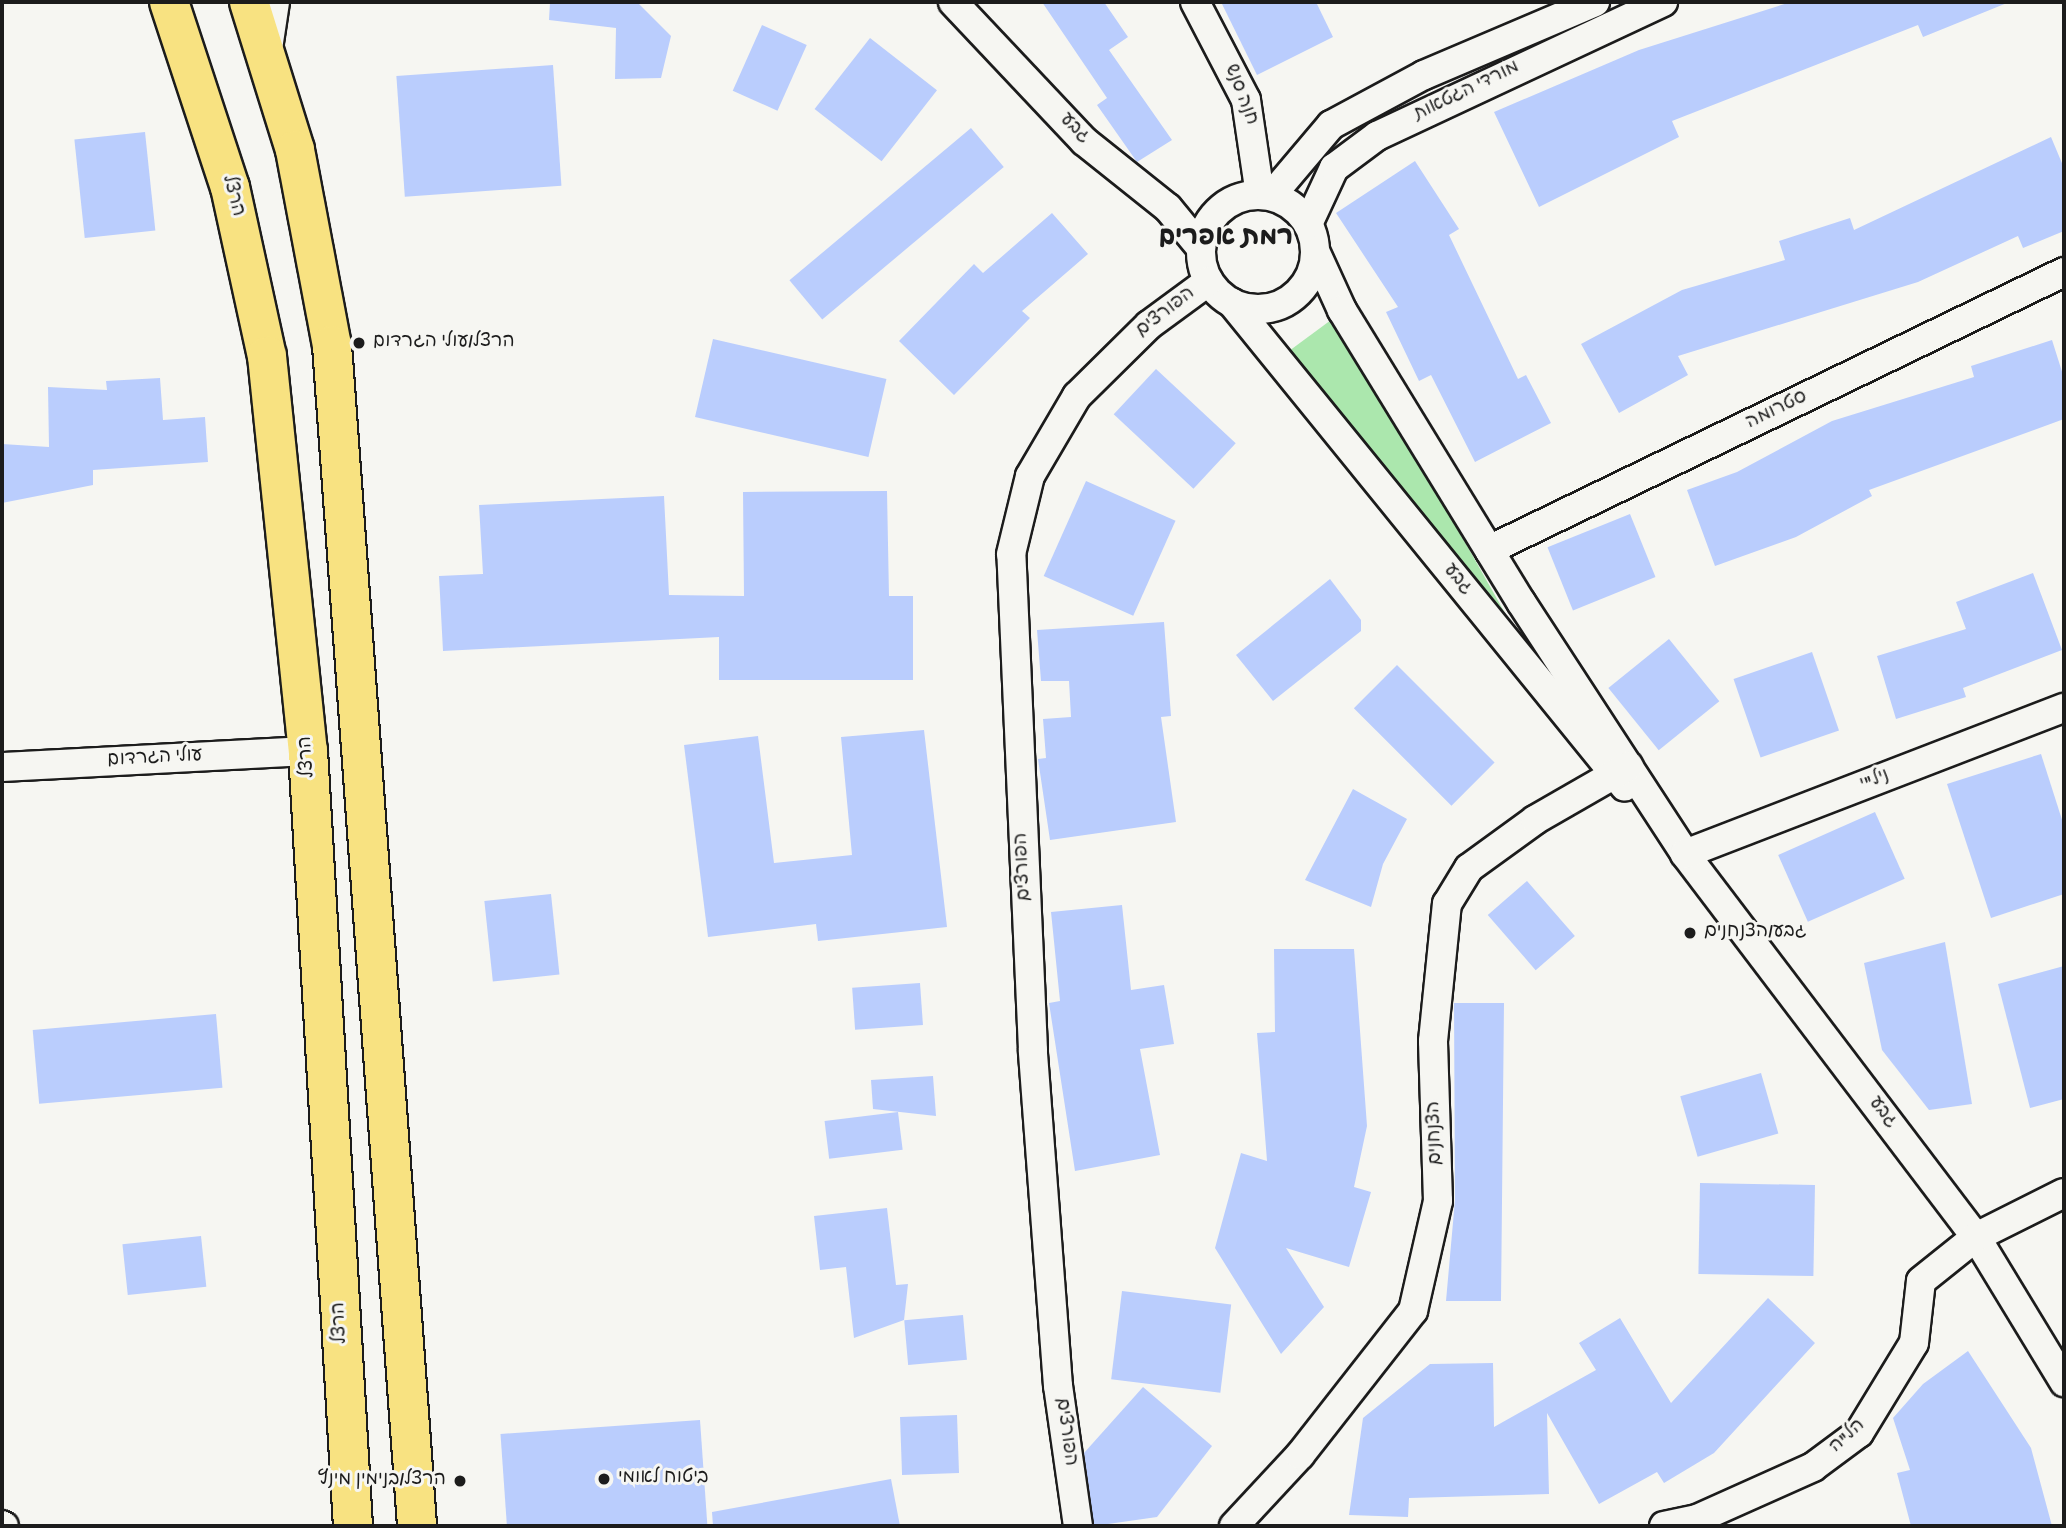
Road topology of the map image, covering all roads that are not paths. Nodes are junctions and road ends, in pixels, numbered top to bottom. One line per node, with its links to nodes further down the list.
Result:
1 (150, 2): 10 (highway)
2 (169, 2): 10 (highway, הרצל)
3 (249, 2): 9 (highway)
4 (275, 2): 9 (street)
5 (953, 2): 13 (street, גבע)
6 (1195, 2): 11 (street, חנה סנש)
7 (1663, 2): 8 (street, מורדי הגטאות)
8 (1582, 12): 11 (street, מורדי הגטאות); 12 (street, מורדי הגטאות)
9 (268, 52): 28 (highway)
10 (191, 58): 20 (highway, הרצל)
11 (1265, 196): 12 (street); 13 (street)
12 (1308, 224): 14 (street)
13 (1201, 248): 16 (street)
14 (1316, 253): 17 (street); 18 (street, גבע)
15 (2064, 272): 18 (street, סטרומה)
16 (1209, 281): 17 (street); 29 (street, הפורצים)
17 (1232, 303): 22 (street, גבע)
18 (1489, 550): 22 (street, גבע)
19 (2064, 708): 23 (street, ניל"י)
20 (308, 751): 21 (street, עולי הגרדום); 27 (highway, הרצל)
21 (2, 767)
22 (1622, 771): 23 (street, גבע); 30 (street, הצנחנים)
23 (1685, 854): 25 (street, גבע)
24 (2064, 1193): 25 (street, הל"ה)
25 (1976, 1237): 26 (street, גבע); 31 (street, הל"ה)
26 (2064, 1382)
27 (353, 1526)
28 (417, 1526)
29 (1078, 1526)
30 (1234, 1526)
31 (1664, 1526)

